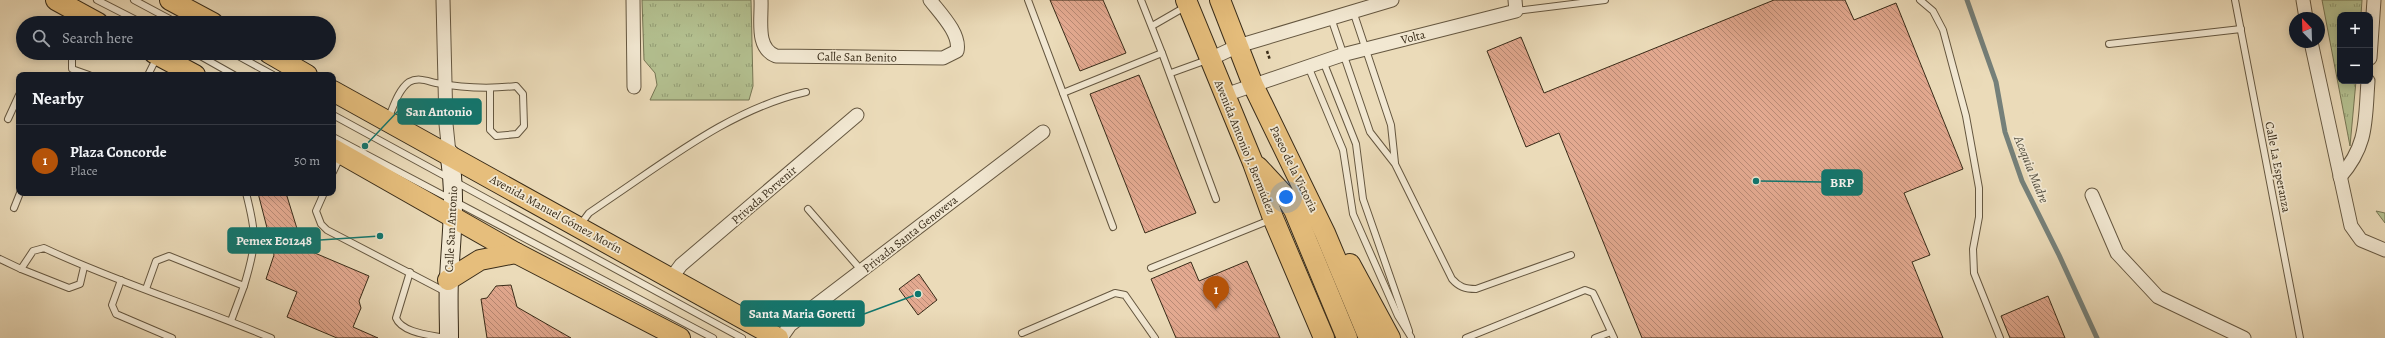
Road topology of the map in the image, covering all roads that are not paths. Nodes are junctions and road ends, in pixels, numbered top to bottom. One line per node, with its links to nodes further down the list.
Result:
1 (56, 0): 23 (main road)
2 (97, 0): 24 (lane)
3 (134, 0): 22 (lane)
4 (170, 0): 22 (main road)
5 (444, 0): 53 (street, Calle San Antonio)
6 (633, 0): 56 (street)
7 (761, 0): 8 (street, Calle San Benito)
8 (930, 0)
9 (1028, 0): 60 (lane)
10 (1141, 0): 26 (lane)
11 (1220, 0): 29 (main road, Paseo de la Victoria)
12 (1392, 0): 20 (street)
13 (1605, 0): 19 (lane, Volta)
14 (1920, 0): 120 (lane)
15 (2235, 0): 27 (lane, Calle La Esperanza)
16 (2303, 0): 21 (street)
17 (2374, 0): 31 (street)
18 (1187, 3): 26 (lane); 35 (main road, Avenida Antonio J. Bermúdez)
19 (1516, 5): 32 (street, Volta)
20 (1353, 12): 25 (street); 32 (lane)
21 (2305, 12)
22 (187, 13)
23 (73, 16)
24 (128, 16)
25 (1331, 18): 29 (street); 34 (lane)
26 (1152, 26): 33 (lane)
27 (2241, 29): 28 (lane); 122 (lane, Calle La Esperanza)
28 (2109, 44)
29 (1238, 46): 35 (street); 55 (main road, Paseo de la Victoria)
30 (2312, 48): 72 (street)
31 (2371, 48)
32 (1364, 50): 34 (street, Volta); 71 (lane)
33 (1162, 53): 52 (lane); 60 (lane)
34 (1342, 55): 42 (street, Volta); 71 (lane)
35 (1210, 59): 52 (lane); 61 (main road, Avenida Antonio J. Bermúdez)
36 (72, 60): 44 (lane)
37 (154, 60): 47 (lane)
38 (167, 60): 48 (main road)
39 (207, 60): 49 (lane)
40 (246, 60): 50 (lane)
41 (281, 60): 51 (main road)
42 (1323, 61): 43 (street, Volta); 116 (lane)
43 (1308, 66): 55 (street, Volta); 116 (lane)
44 (72, 69): 45 (lane); 46 (lane)
45 (70, 72)
46 (80, 72)
47 (149, 72)
48 (189, 72)
49 (229, 72)
50 (268, 72)
51 (302, 72)
52 (1171, 73): 78 (lane)
53 (446, 84): 57 (lane); 66 (lane); 69 (street, Calle San Antonio)
54 (2368, 84): 72 (street)
55 (1253, 85): 61 (street, Volta); 85 (main road, Paseo de la Victoria)
56 (634, 87)
57 (490, 89): 57 (lane)
58 (336, 92): 66 (main road, Avenida Manuel Gómez Morín)
59 (806, 92): 83 (lane)
60 (1063, 93): 84 (lane)
61 (1225, 95): 70 (main road, Avenida Antonio J. Bermúdez)
62 (16, 102): 65 (lane)
63 (857, 115): 95 (street, Privada Porvenir)
64 (336, 117): 73 (lane)
65 (8, 119)
66 (387, 122): 69 (main road, Avenida Manuel Gómez Morín)
67 (1043, 132): 93 (street, Privada Santa Genoveva)
68 (336, 146): 81 (main road)
69 (449, 153): 73 (street, Calle San Antonio); 83 (main road, Avenida Manuel Gómez Morín)
70 (1254, 163): 82 (main road, Avenida Antonio J. Bermúdez); 113 (main road)
71 (1394, 164): 88 (lane)
72 (2340, 177): 86 (street)
73 (454, 180): 81 (street, Calle San Antonio); 109 (lane)
74 (2092, 195): 121 (street)
75 (19, 196): 79 (lane)
76 (247, 196): 97 (lane)
77 (323, 196): 94 (lane)
78 (1216, 199)
79 (14, 208)
80 (808, 209): 93 (lane)
81 (454, 210): 87 (main road); 98 (street, Calle San Antonio); 108 (lane)
82 (1273, 218): 91 (lane); 112 (main road, Avenida Antonio J. Bermúdez)
83 (579, 226): 95 (main road, Avenida Manuel Gómez Morín)
84 (1113, 227)
85 (1325, 233): 114 (main road, Paseo de la Victoria); 115 (main road)
86 (2385, 250)
87 (516, 253): 98 (main road); 107 (main road)
88 (1571, 255)
89 (0, 259): 92 (lane)
90 (84, 267): 92 (lane); 92 (lane); 96 (lane)
91 (1151, 268)
92 (21, 269)
93 (862, 271): 110 (street, Privada Santa Genoveva)
94 (410, 272): 98 (lane); 105 (lane)
95 (672, 277): 110 (main road, Avenida Manuel Gómez Morín)
96 (121, 280): 99 (lane); 103 (lane)
97 (244, 286): 99 (lane); 100 (lane)
98 (449, 287): 106 (street, Calle San Antonio)
99 (146, 289): 100 (lane)
100 (231, 321): 104 (lane)
101 (1611, 332): 117 (lane); 118 (lane); 119 (lane)
102 (1022, 333): 111 (lane)
103 (172, 338)
104 (271, 338)
105 (445, 338)
106 (449, 338)
107 (680, 338)
108 (713, 338)
109 (742, 338)
110 (780, 338)
111 (1155, 338)
112 (1324, 338)
113 (1348, 338)
114 (1369, 338)
115 (1390, 338)
116 (1411, 338)
117 (1466, 338)
118 (1595, 338)
119 (1614, 338)
120 (2000, 338)
121 (2244, 338)
122 (2300, 338)

